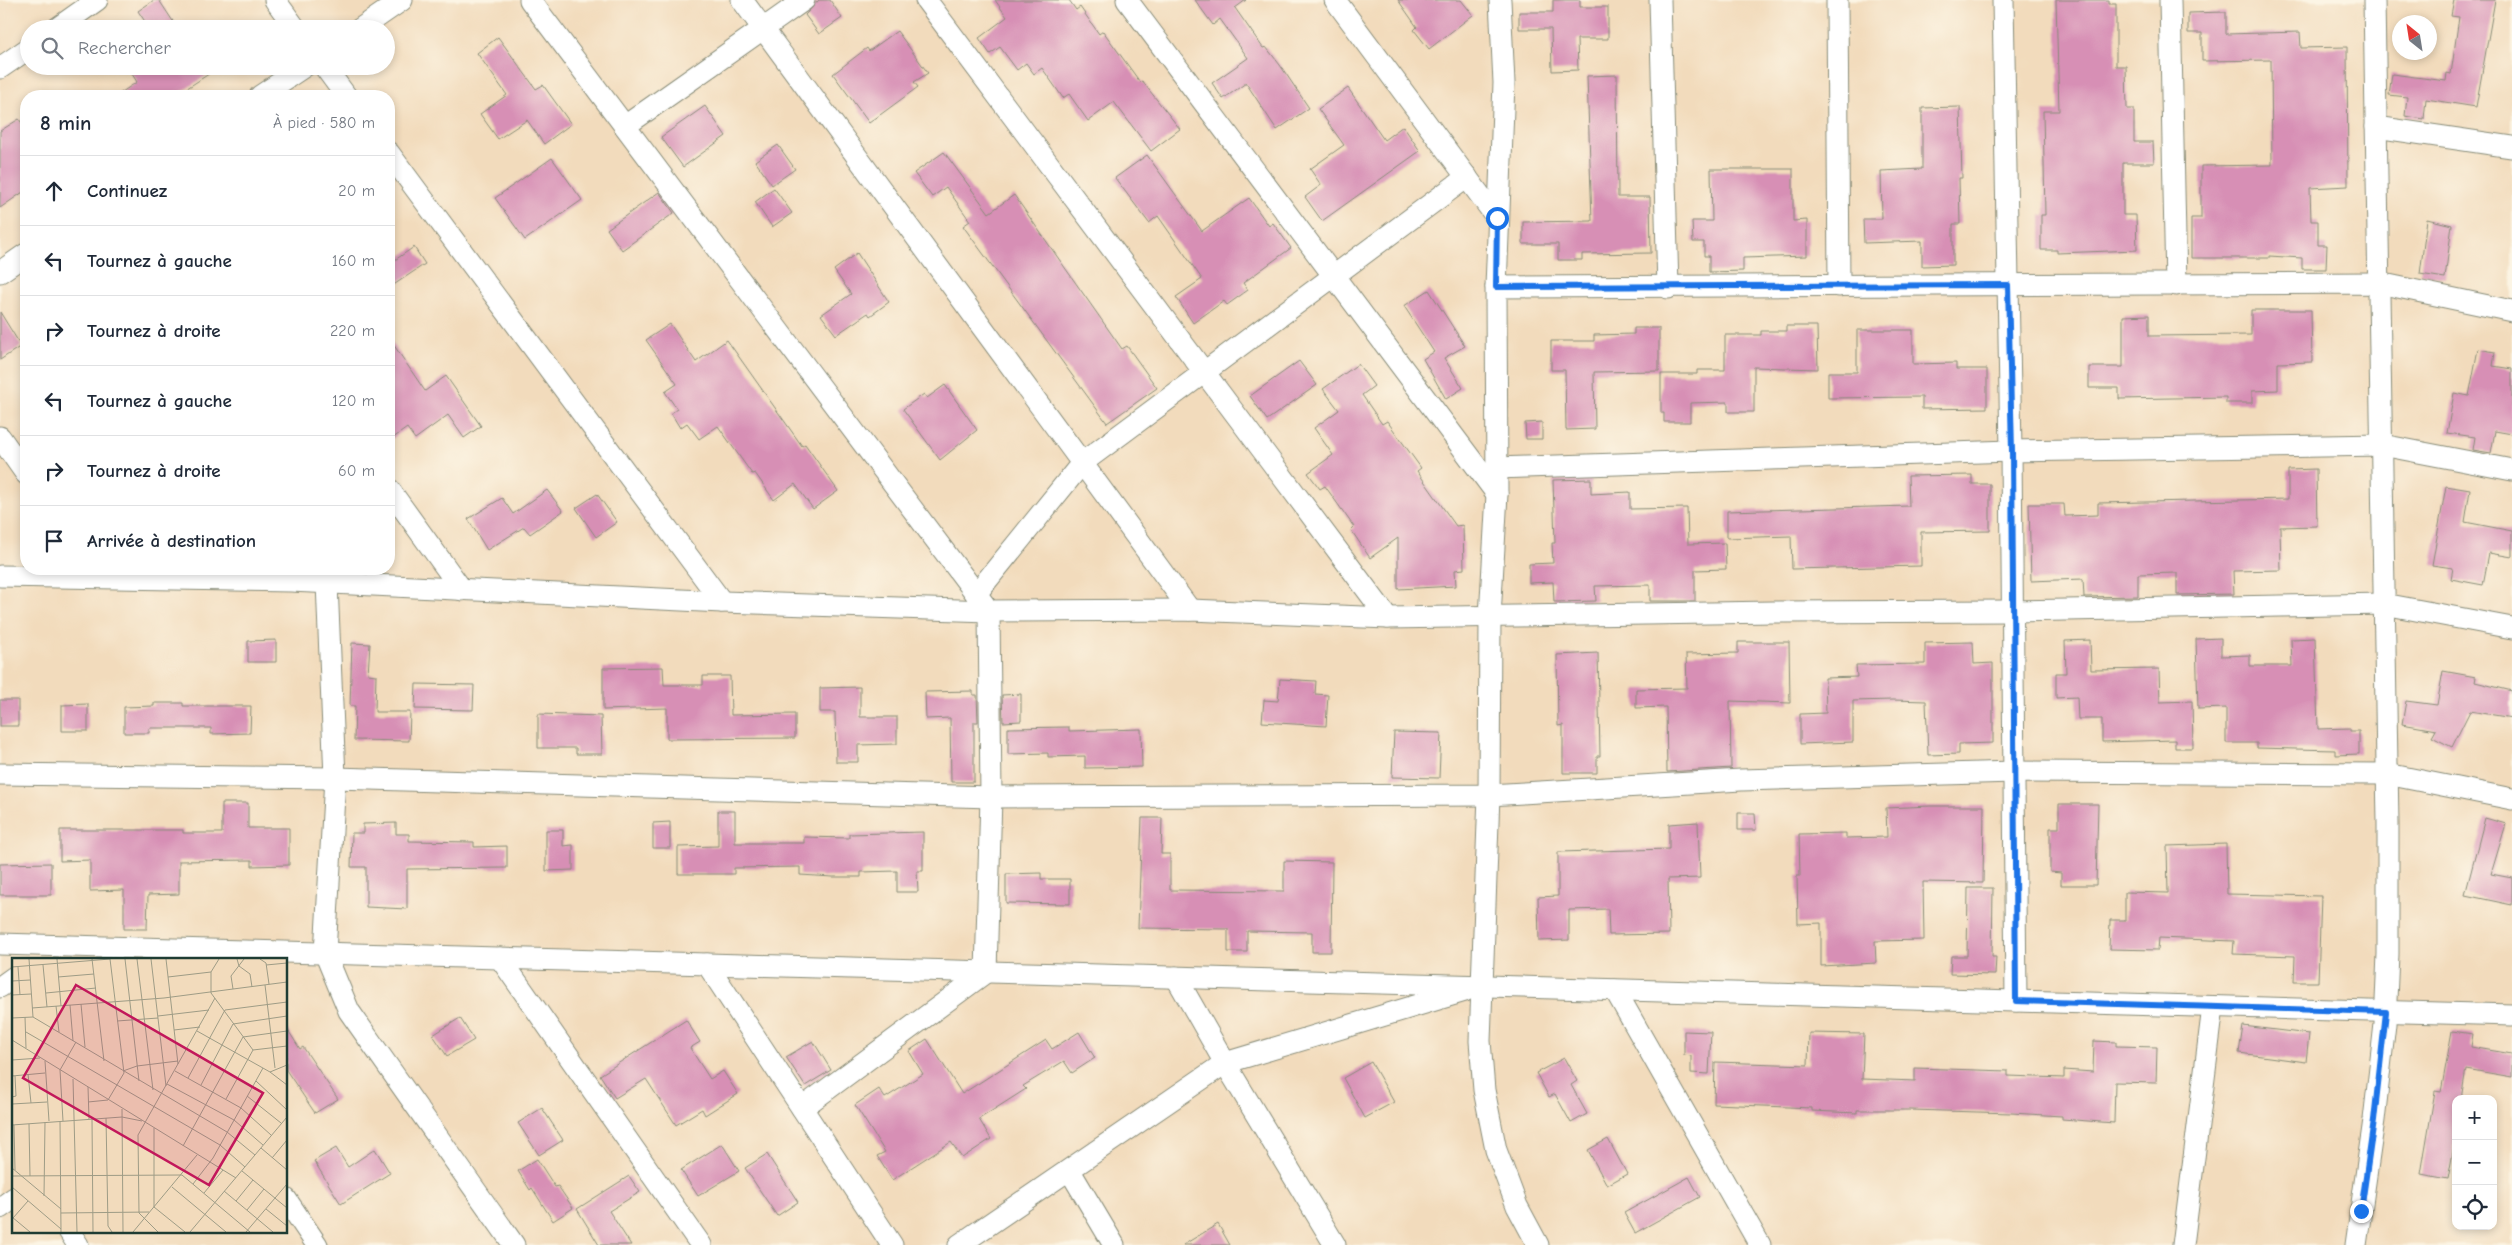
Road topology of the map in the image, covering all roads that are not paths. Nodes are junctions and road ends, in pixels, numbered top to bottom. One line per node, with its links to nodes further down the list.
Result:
1 (97, 0): 16 (street)
2 (275, 0): 17 (street)
3 (402, 0): 18 (street)
4 (530, 0): 26 (street)
5 (742, 0): 19 (street)
6 (804, 0): 19 (street)
7 (926, 0): 42 (street)
8 (1127, 0): 34 (street)
9 (1335, 0): 30 (street)
10 (1500, 0): 31 (street)
11 (1660, 0): 40 (street)
12 (1837, 0): 38 (street)
13 (2004, 0): 36 (street)
14 (2170, 0): 37 (street)
15 (2374, 0): 27 (street)
16 (69, 20)
17 (289, 20)
18 (373, 20)
19 (764, 29): 26 (street); 46 (street)
20 (20, 54): 21 (street)
21 (0, 68)
22 (292, 75): 24 (street)
23 (331, 75): 25 (street)
24 (269, 90)
25 (342, 90)
26 (625, 126): 57 (street)
27 (2376, 126): 28 (street); 35 (street)
28 (2512, 147)
29 (395, 161): 58 (street)
30 (1467, 177): 31 (street); 34 (street)
31 (1497, 218): 39 (street)
32 (20, 258): 33 (street)
33 (0, 272)
34 (1334, 276): 42 (street); 50 (street)
35 (2379, 283): 37 (street); 41 (street); 44 (street)
36 (2008, 285): 37 (street); 38 (street); 45 (street)
37 (2176, 285)
38 (1839, 286): 40 (street)
39 (1496, 287): 40 (street); 48 (street)
40 (1668, 288)
41 (2512, 310)
42 (1204, 372): 46 (street); 64 (street)
43 (0, 437): 47 (street)
44 (2382, 445): 45 (street); 49 (street); 59 (street)
45 (2012, 451): 48 (street); 62 (street)
46 (1082, 463): 57 (street); 60 (street)
47 (20, 465)
48 (1497, 468): 50 (street)
49 (2512, 470)
50 (1497, 494): 63 (street)
51 (395, 497): 56 (street)
52 (33, 575): 54 (street)
53 (287, 575): 55 (street)
54 (0, 576)
55 (327, 583): 56 (street); 69 (street)
56 (462, 590): 58 (street)
57 (976, 594): 61 (street)
58 (722, 602): 61 (street)
59 (2384, 604): 62 (street); 65 (street); 68 (street)
60 (1190, 610): 61 (street); 64 (street)
61 (989, 611): 71 (street)
62 (2013, 611): 63 (street); 66 (street)
63 (1490, 617): 64 (street); 70 (street)
64 (1388, 618)
65 (2512, 628)
66 (2014, 772): 68 (street); 70 (street); 86 (street)
67 (0, 774): 69 (street)
68 (2387, 774): 72 (street); 88 (street)
69 (335, 778): 71 (street); 76 (street)
70 (1489, 795): 71 (street); 83 (street)
71 (991, 797): 80 (street)
72 (2512, 799)
73 (0, 944): 74 (street)
74 (58, 945): 75 (street); 77 (street)
75 (124, 953): 76 (street)
76 (325, 953): 78 (street); 99 (street)
77 (40, 958)
78 (500, 958): 79 (street); 100 (street)
79 (707, 964): 80 (street); 91 (street)
80 (986, 972): 81 (street); 91 (street)
81 (1176, 977): 83 (street); 90 (street)
82 (12, 978): 84 (street)
83 (1482, 986): 85 (street); 90 (street); 105 (street)
84 (0, 987)
85 (1615, 990): 86 (street); 106 (street)
86 (2016, 1001): 87 (street)
87 (2212, 1007): 88 (street); 107 (street)
88 (2386, 1012): 89 (street); 108 (street)
89 (2512, 1015)
90 (1225, 1063): 92 (street); 104 (street)
91 (802, 1108): 101 (street)
92 (1070, 1171): 102 (street); 103 (street)
93 (12, 1199): 95 (street)
94 (288, 1202): 98 (street)
95 (0, 1208)
96 (70, 1232): 97 (street)
97 (78, 1245)
98 (317, 1245)
99 (514, 1245)
100 (700, 1245)
101 (892, 1245)
102 (959, 1245)
103 (1114, 1245)
104 (1335, 1245)
105 (1538, 1245)
106 (1760, 1245)
107 (2183, 1245)
108 (2356, 1245)

